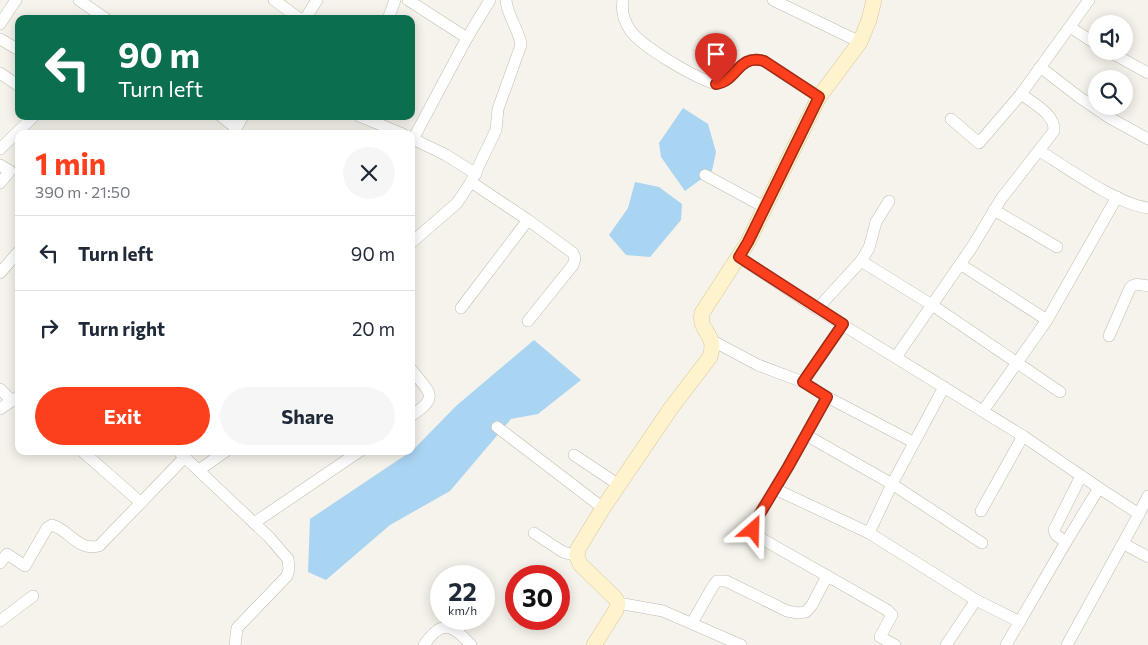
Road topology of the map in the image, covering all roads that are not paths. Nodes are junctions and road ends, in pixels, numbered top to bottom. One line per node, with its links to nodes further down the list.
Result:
1 (16, 0): 17 (street)
2 (79, 0): 13 (street)
3 (274, 0): 14 (street)
4 (317, 0): 15 (street)
5 (395, 0): 16 (street)
6 (408, 0): 19 (street)
7 (490, 0): 19 (street)
8 (506, 0): 46 (street)
9 (623, 0): 30 (street)
10 (773, 0): 22 (street)
11 (874, 0): 22 (street)
12 (1089, 0): 18 (street)
13 (100, 15)
14 (295, 15)
15 (308, 15)
16 (389, 15)
17 (0, 24)
18 (1070, 27): 21 (street); 25 (street)
19 (467, 38): 39 (street)
20 (0, 39): 23 (street)
21 (1088, 39)
22 (860, 42): 30 (street)
23 (15, 48)
24 (1124, 60): 27 (street)
25 (1040, 67): 29 (street); 40 (street)
26 (0, 73): 28 (street)
27 (1148, 73)
28 (15, 83)
29 (1021, 94): 31 (street); 43 (street)
30 (819, 97): 50 (street)
31 (951, 119)
32 (30, 120): 35 (street)
33 (224, 120): 36 (street)
34 (369, 120): 37 (street)
35 (20, 130)
36 (233, 130)
37 (393, 130)
38 (15, 134): 42 (street)
39 (415, 134)
40 (1148, 139)
41 (415, 141): 46 (street)
42 (0, 149)
43 (1040, 151): 48 (street); 52 (street)
44 (9, 171): 47 (street)
45 (705, 175): 50 (street)
46 (473, 178): 53 (street); 54 (street)
47 (0, 183)
48 (1117, 197): 51 (street); 65 (street)
49 (889, 201): 58 (street)
50 (764, 207): 57 (street)
51 (1148, 208)
52 (994, 210): 55 (street); 59 (street)
53 (528, 220): 63 (street); 66 (street)
54 (415, 240)
55 (1056, 248)
56 (15, 256): 60 (street)
57 (739, 257): 64 (street); 69 (street)
58 (861, 260): 62 (street); 64 (street)
59 (960, 264): 62 (street); 65 (street)
60 (0, 273)
61 (1148, 286): 68 (street)
62 (932, 305): 70 (street); 71 (street)
63 (460, 308)
64 (817, 309): 67 (street)
65 (1047, 320): 71 (street)
66 (528, 321)
67 (843, 324): 70 (street); 73 (street)
68 (1109, 336)
69 (713, 341): 73 (street); 95 (street)
70 (896, 357): 74 (street)
71 (1018, 363): 76 (street); 80 (street)
72 (415, 374): 81 (street)
73 (803, 382): 77 (street)
74 (944, 387): 80 (street); 85 (street)
75 (0, 389): 78 (street)
76 (1060, 392)
77 (827, 397): 83 (street); 85 (street)
78 (15, 398): 79 (street)
79 (0, 409)
80 (983, 411): 84 (street)
81 (415, 414)
82 (497, 427): 100 (street)
83 (806, 435): 94 (street); 97 (street)
84 (1023, 436): 93 (street); 101 (street)
85 (913, 442): 94 (street)
86 (87, 455): 99 (street)
87 (180, 455): 99 (street)
88 (182, 455): 92 (street)
89 (220, 455): 92 (street)
90 (354, 455): 103 (street)
91 (574, 455): 95 (street)
92 (199, 470): 103 (street)
93 (1081, 476): 96 (street); 106 (street)
94 (892, 484): 105 (street); 107 (street)
95 (619, 485): 100 (street)
96 (1099, 488): 102 (street); 106 (street)
97 (775, 489): 105 (street); 112 (street)
98 (1148, 496): 102 (street)
99 (140, 502): 111 (street)
100 (603, 508): 109 (street)
101 (981, 511)
102 (1139, 514): 108 (street)
103 (254, 522): 123 (street)
104 (534, 533): 109 (street)
105 (869, 533): 114 (street)
106 (1066, 542): 117 (street)
107 (982, 543)
108 (1124, 544): 110 (street); 131 (street)
109 (577, 556): 115 (street)
110 (1148, 557)
111 (0, 563)
112 (827, 576): 118 (street); 122 (street)
113 (33, 596): 116 (street)
114 (976, 600): 117 (street); 129 (street)
115 (618, 603): 118 (street); 126 (street)
116 (0, 621)
117 (1020, 622): 130 (street)
118 (692, 623): 121 (street)
119 (436, 630): 124 (street)
120 (455, 630): 125 (street)
121 (718, 640): 127 (street)
122 (878, 641): 128 (street)
123 (235, 645)
124 (424, 645)
125 (471, 645)
126 (594, 645)
127 (741, 645)
128 (895, 645)
129 (946, 645)
130 (1006, 645)
131 (1067, 645)

